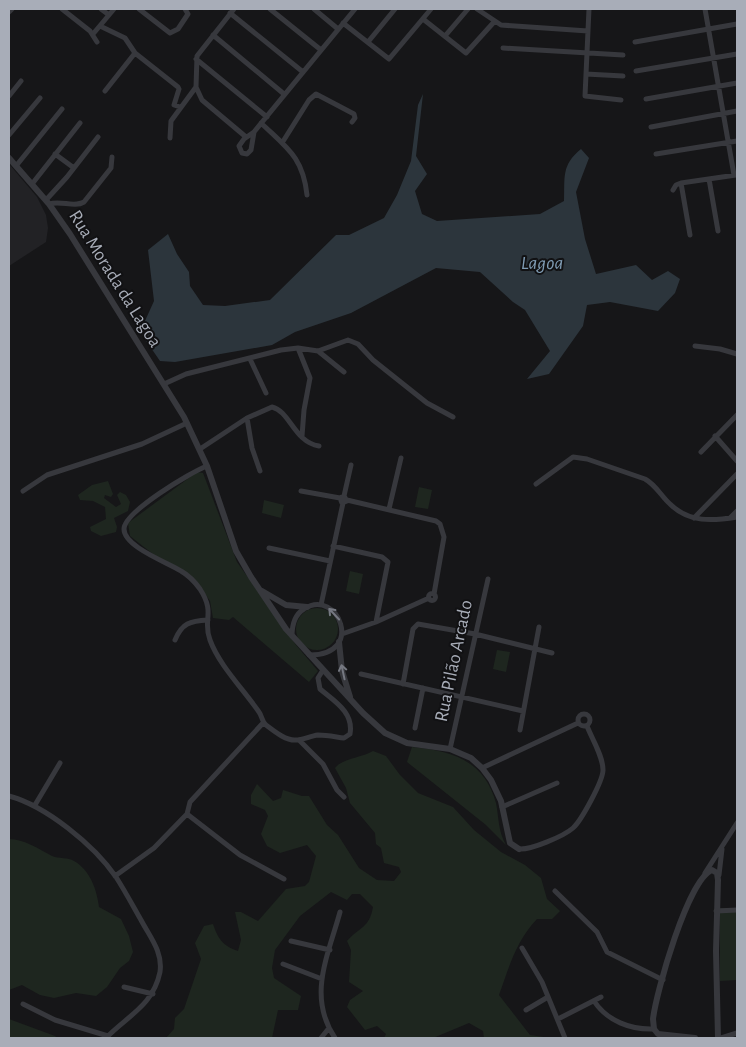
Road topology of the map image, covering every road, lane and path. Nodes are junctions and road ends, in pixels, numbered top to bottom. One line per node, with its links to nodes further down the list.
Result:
1 (12, 9): 17 (street)
2 (62, 9): 27 (street)
3 (101, 9): 18 (street)
4 (114, 9): 18 (street)
5 (185, 9): 15 (street)
6 (270, 9): 34 (street)
7 (314, 9): 24 (street)
8 (355, 9): 21 (street)
9 (395, 9): 31 (street)
10 (431, 9): 19 (street)
11 (468, 9): 29 (street)
12 (477, 9): 20 (street)
13 (589, 9): 26 (street)
14 (705, 9): 25 (street)
15 (143, 10)
16 (232, 11): 28 (street); 42 (street)
17 (9, 12)
18 (109, 15): 23 (street)
19 (423, 19): 29 (street); 31 (street)
20 (494, 22): 26 (street); 29 (street)
21 (343, 23): 24 (street); 31 (street)
22 (737, 24): 25 (street)
23 (100, 26): 27 (street); 35 (street)
24 (338, 29): 34 (street)
25 (708, 30): 32 (street); 39 (street)
26 (588, 31): 36 (street)
27 (93, 34): 30 (street)
28 (213, 35): 40 (street); 50 (street)
29 (445, 36)
30 (97, 42)
31 (368, 42)
32 (635, 42)
33 (503, 48): 36 (street)
34 (320, 50): 42 (street)
35 (135, 53): 49 (street); 55 (street)
36 (587, 53): 38 (street); 43 (street)
37 (737, 54): 39 (street)
38 (623, 55)
39 (713, 57): 41 (street); 47 (street)
40 (196, 58): 48 (street); 59 (street)
41 (636, 71)
42 (303, 72): 50 (street)
43 (586, 74): 44 (street); 54 (street)
44 (623, 76)
45 (21, 81): 51 (street)
46 (737, 83): 47 (street)
47 (718, 86): 53 (street); 58 (street)
48 (196, 87): 55 (street); 67 (street)
49 (105, 91)
50 (284, 94): 59 (street)
51 (9, 96)
52 (40, 98): 65 (street)
53 (646, 99)
54 (622, 100)
55 (180, 106): 68 (street)
56 (62, 109): 76 (street)
57 (737, 111): 58 (street)
58 (723, 114): 63 (street); 70 (street)
59 (267, 117): 62 (street)
60 (352, 122): 71 (street)
61 (80, 123): 72 (street)
62 (261, 124): 64 (street); 71 (street)
63 (651, 126)
64 (254, 132): 67 (street); 67 (street)
65 (9, 135)
66 (98, 137): 77 (street)
67 (246, 137)
68 (170, 138)
69 (737, 141): 70 (street)
70 (729, 142): 73 (street); 78 (street)
71 (282, 143): 83 (street)
72 (55, 154): 77 (street); 80 (street)
73 (656, 154)
74 (112, 157): 84 (street)
75 (9, 158): 76 (street, Rua Morada da Lagoa)
76 (16, 166): 80 (street, Rua Morada da Lagoa)
77 (74, 168): 84 (street)
78 (736, 175): 79 (street)
79 (709, 179): 81 (street); 85 (street)
80 (32, 184): 84 (street, Rua Morada da Lagoa)
81 (681, 184): 82 (street); 86 (street)
82 (673, 190)
83 (307, 195)
84 (48, 202): 93 (street, Rua Morada da Lagoa)
85 (718, 231)
86 (690, 235)
87 (695, 346): 90 (street)
88 (298, 348): 89 (street); 91 (street); 101 (street)
89 (318, 351): 92 (street); 96 (street)
90 (737, 354)
91 (250, 359): 93 (street); 94 (street)
92 (344, 372)
93 (164, 384): 99 (street, Rua Morada da Lagoa)
94 (266, 393)
95 (737, 415): 98 (street)
96 (453, 416)
97 (247, 418): 101 (street); 104 (street); 110 (street)
98 (732, 421): 100 (street); 102 (street)
99 (187, 423): 104 (street, Rua Morada da Lagoa); 113 (street)
100 (737, 426)
101 (302, 436): 103 (street)
102 (715, 436): 105 (street); 107 (street)
103 (319, 446)
104 (200, 449): 109 (street, Rua Morada da Lagoa)
105 (701, 452)
106 (401, 458): 116 (street)
107 (737, 461)
108 (351, 465): 115 (street)
109 (207, 466): 125 (street, Rua Morada da Lagoa); 128 (street)
110 (260, 471)
111 (737, 474): 119 (street)
112 (536, 484): 119 (street)
113 (23, 491)
114 (301, 491): 115 (street)
115 (344, 500): 116 (street); 121 (street)
116 (389, 509): 129 (street)
117 (737, 511): 120 (street)
118 (737, 517): 120 (street)
119 (694, 518): 120 (street)
120 (730, 518)
121 (334, 546): 123 (street); 129 (street)
122 (269, 548): 123 (street)
123 (330, 561): 126 (street)
124 (488, 580): 132 (street, Rua Pilão Arcado)
125 (258, 588): 127 (street); 133 (street, Rua Morada da Lagoa)
126 (321, 605): 127 (street); 131 (street, one-way to 126)
127 (307, 607): 133 (street)
128 (208, 620): 134 (street); 146 (street)
129 (376, 622): 131 (street)
130 (539, 627): 136 (street)
131 (342, 634): 135 (street)
132 (475, 634): 136 (street); 141 (street); 143 (street, Rua Pilão Arcado)
133 (292, 636): 138 (street, Rua Morada da Lagoa)
134 (175, 640)
135 (339, 642): 138 (street); 144 (street, one-way to 135)
136 (534, 649): 137 (street); 145 (street)
137 (552, 653)
138 (310, 655): 139 (street, Rua Morada da Lagoa)
139 (323, 670): 144 (street, Rua Morada da Lagoa); 151 (street)
140 (361, 674): 141 (street)
141 (403, 684): 142 (street)
142 (423, 688): 143 (street); 149 (street)
143 (462, 696): 145 (street); 152 (street, Rua Pilão Arcado)
144 (351, 700): 152 (street, Rua Morada da Lagoa)
145 (523, 710): 150 (street)
146 (263, 723): 151 (street); 160 (street)
147 (578, 723): 148 (street); 148 (street); 154 (street)
148 (587, 726): 163 (street, Rua Morada da Lagoa)
149 (416, 728)
150 (520, 730)
151 (299, 740): 157 (street)
152 (450, 749): 154 (street, Rua Morada da Lagoa)
153 (60, 763): 158 (street)
154 (482, 768): 159 (street, Rua Morada da Lagoa)
155 (557, 783): 159 (street)
156 (9, 796): 158 (street)
157 (344, 797)
158 (35, 804): 165 (street)
159 (502, 807): 163 (street, Rua Morada da Lagoa)
160 (187, 814): 165 (street); 166 (street)
161 (737, 823): 162 (street)
162 (723, 846): 164 (street); 167 (street)
163 (519, 849)
164 (704, 875): 167 (street); 177 (street)
165 (115, 876): 179 (street)
166 (284, 880)
167 (718, 880): 170 (street)
168 (555, 891): 177 (street)
169 (737, 910): 170 (street)
170 (716, 911): 194 (street)
171 (340, 912): 174 (street)
172 (291, 941): 174 (street)
173 (522, 948): 180 (street)
174 (330, 950): 176 (street)
175 (283, 964): 176 (street)
176 (322, 979): 186 (street)
177 (664, 980): 188 (street)
178 (124, 987): 179 (street)
179 (153, 994): 189 (street)
180 (548, 997): 184 (street); 185 (street)
181 (601, 997): 182 (street)
182 (594, 1001): 185 (street); 188 (street)
183 (23, 1004): 189 (street)
184 (526, 1010)
185 (558, 1019): 192 (street)
186 (329, 1028): 190 (street); 191 (street)
187 (737, 1033): 194 (street)
188 (656, 1034): 193 (street)
189 (107, 1037)
190 (320, 1038)
191 (335, 1038)
192 (565, 1038)
193 (695, 1038)
194 (720, 1038)

